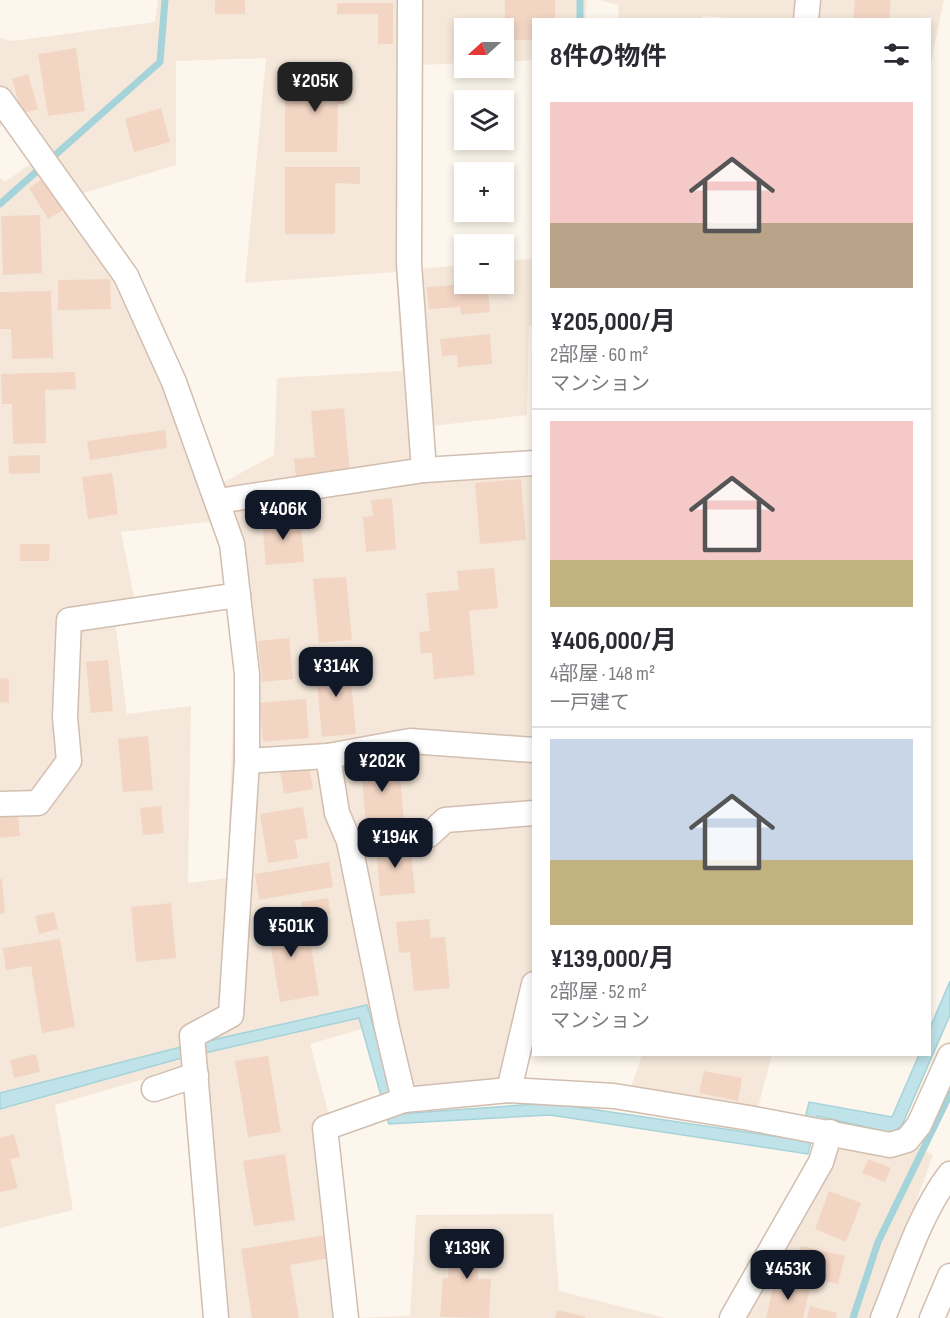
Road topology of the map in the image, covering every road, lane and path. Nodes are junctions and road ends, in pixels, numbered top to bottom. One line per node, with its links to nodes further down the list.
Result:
1 (410, 0): 6 (street)
2 (808, 0): 3 (street)
3 (806, 18)
4 (0, 99): 7 (street)
5 (532, 463): 6 (street)
6 (424, 470): 7 (street)
7 (218, 501): 8 (street)
8 (237, 596): 11 (street); 12 (street)
9 (532, 750): 10 (street)
10 (328, 756): 11 (street); 20 (street)
11 (248, 761): 17 (street)
12 (0, 804)
13 (532, 813): 14 (street)
14 (429, 835)
15 (532, 992): 19 (street)
16 (950, 1056): 21 (street)
17 (195, 1070): 18 (street); 24 (street)
18 (154, 1089)
19 (509, 1090): 20 (street); 21 (street)
20 (404, 1100): 25 (street)
21 (816, 1130): 26 (street)
22 (950, 1174): 27 (street)
23 (950, 1276): 28 (street)
24 (216, 1318)
25 (346, 1318)
26 (732, 1318)
27 (883, 1318)
28 (932, 1318)

